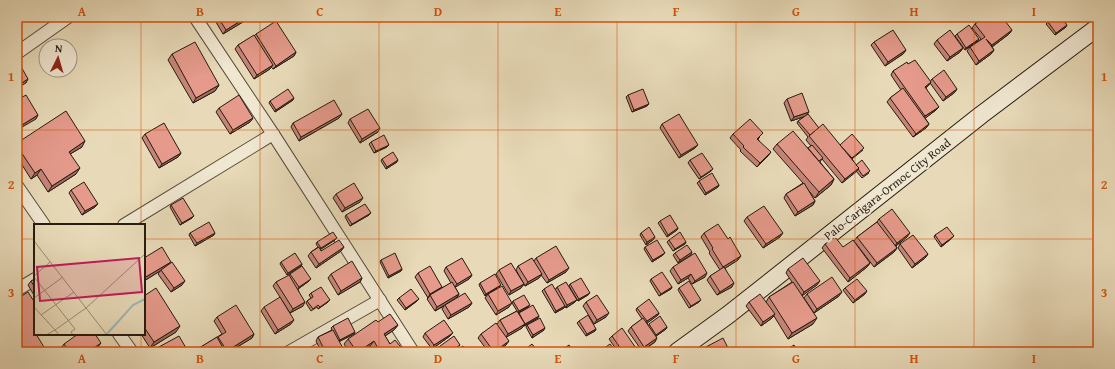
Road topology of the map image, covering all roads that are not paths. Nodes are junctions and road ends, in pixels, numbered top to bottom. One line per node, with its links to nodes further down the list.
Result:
1 (68, 17): 4 (street)
2 (195, 17): 5 (street)
3 (1098, 27): 16 (main road, Palo-Carigara-Ormoc City Road)
4 (17, 53)
5 (273, 134): 8 (street); 11 (street)
6 (17, 186): 7 (street)
7 (43, 224)
8 (126, 224)
9 (34, 280): 10 (street)
10 (17, 290)
11 (380, 300): 14 (street); 15 (street)
12 (120, 335): 13 (street)
13 (132, 352)
14 (289, 352)
15 (413, 352)
16 (677, 352)

